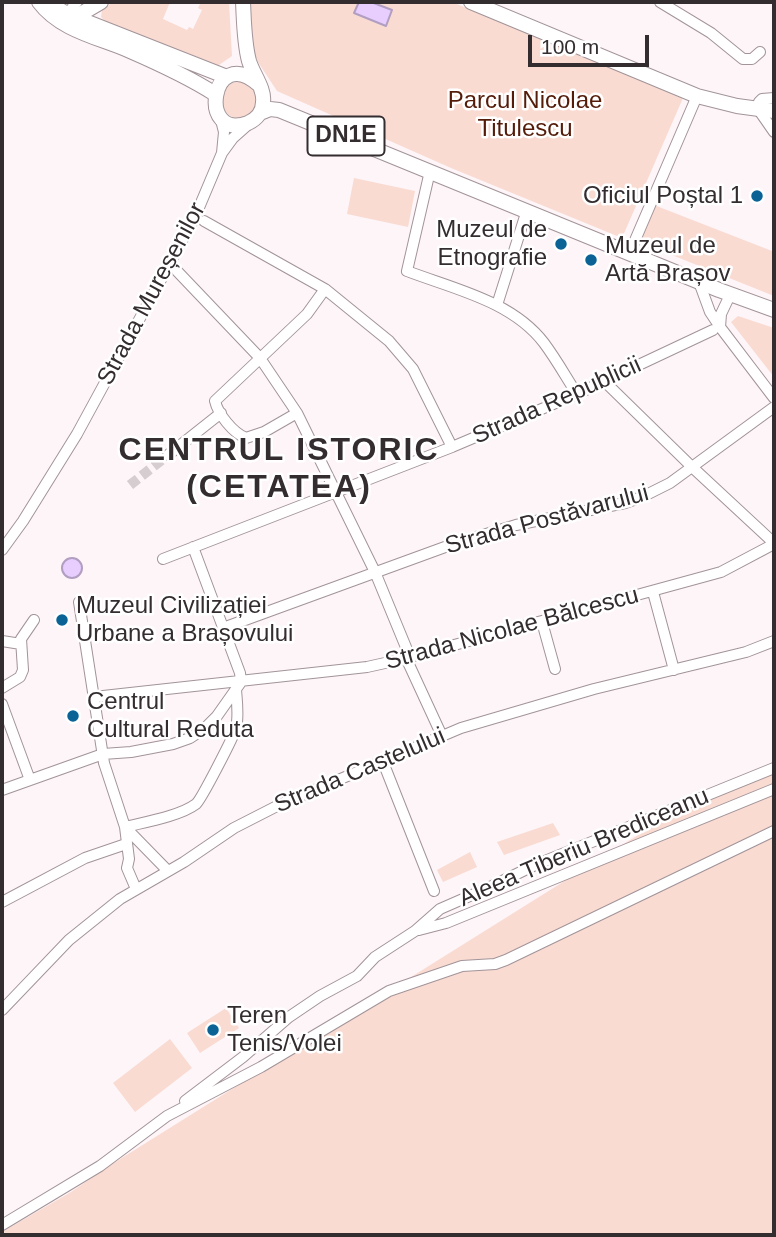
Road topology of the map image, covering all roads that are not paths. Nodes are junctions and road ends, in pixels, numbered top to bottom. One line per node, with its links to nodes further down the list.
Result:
1 (39, 2): 8 (main road)
2 (47, 2): 8 (main road)
3 (77, 2): 8 (street)
4 (101, 2): 8 (main road); 9 (main road)
5 (243, 2): 10 (main road)
6 (471, 2): 15 (main road)
7 (660, 2): 11 (street)
8 (71, 20): 9 (main road)
9 (92, 30): 12 (main road); 14 (main road)
10 (245, 41): 12 (main road); 13 (main road)
11 (760, 52)
12 (230, 77): 13 (main road); 14 (main road)
13 (258, 84): 20 (main road)
14 (215, 94): 19 (main road)
15 (697, 96): 17 (main road); 26 (street)
16 (774, 98): 17 (street)
17 (758, 109): 18 (main road); 21 (street)
18 (774, 111)
19 (220, 116): 20 (main road, DN1E); 22 (street, Strada Mureșenilor)
20 (257, 117): 22 (street, Strada Mureșenilor); 23 (main road, DN1E)
21 (774, 132)
22 (222, 153): 47 (street, Strada Mureșenilor)
23 (430, 171): 24 (main road, DN1E); 31 (street)
24 (527, 210): 26 (main road, DN1E); 31 (street)
25 (204, 221): 29 (street)
26 (629, 253): 28 (main road, DN1E)
27 (177, 271): 34 (street)
28 (699, 282): 30 (main road, DN1E); 33 (street)
29 (325, 289): 34 (street); 41 (street)
30 (730, 295): 32 (main road, DN1E); 33 (street)
31 (497, 305): 36 (street)
32 (774, 310)
33 (717, 329): 35 (street, Strada Republicii); 37 (street)
34 (260, 358): 39 (street); 40 (street)
35 (604, 381): 36 (street, Strada Republicii); 43 (street)
36 (577, 394): 41 (street, Strada Republicii)
37 (774, 398)
38 (774, 407): 43 (street, Strada Postăvarului)
39 (221, 413): 40 (street); 42 (street)
40 (297, 413): 44 (street)
41 (452, 447): 44 (street, Strada Republicii)
42 (168, 455)
43 (691, 466): 45 (street); 49 (street, Strada Postăvarului)
44 (338, 493): 46 (street, Strada Republicii); 49 (street)
45 (774, 544): 50 (street, Strada Nicolae Bălcescu)
46 (193, 547): 48 (street, Strada Republicii); 54 (street)
47 (2, 550)
48 (163, 559)
49 (375, 572): 54 (street, Strada Postăvarului); 58 (street)
50 (653, 592): 53 (street, Strada Nicolae Bălcescu); 60 (street)
51 (79, 602): 63 (street)
52 (34, 620): 57 (street)
53 (542, 622): 58 (street, Strada Nicolae Bălcescu); 59 (street)
54 (223, 628): 61 (street)
55 (2, 641): 57 (street)
56 (774, 641): 60 (street, Strada Castelului)
57 (21, 644): 62 (street)
58 (408, 658): 61 (street, Strada Nicolae Bălcescu); 65 (street)
59 (555, 669)
60 (674, 670): 65 (street, Strada Castelului)
61 (238, 686): 63 (street, Strada Nicolae Bălcescu); 66 (street); 72 (street)
62 (2, 688)
63 (94, 696): 66 (street)
64 (2, 704): 69 (street)
65 (442, 736): 67 (street, Strada Castelului)
66 (103, 754): 69 (street); 72 (street)
67 (383, 762): 75 (street, Strada Castelului); 77 (street)
68 (774, 768): 79 (street, Aleea Tiberiu Brediceanu)
69 (30, 780): 71 (street)
70 (774, 789): 79 (street)
71 (2, 790)
72 (125, 827): 74 (street); 75 (street)
73 (774, 831): 81 (street)
74 (126, 844): 76 (street); 78 (street)
75 (168, 871): 76 (street, Strada Castelului)
76 (136, 889): 80 (street, Strada Castelului)
77 (434, 891)
78 (2, 902)
79 (415, 931): 81 (street, Aleea Tiberiu Brediceanu)
80 (2, 1010)
81 (167, 1116): 82 (street)
82 (2, 1225)

